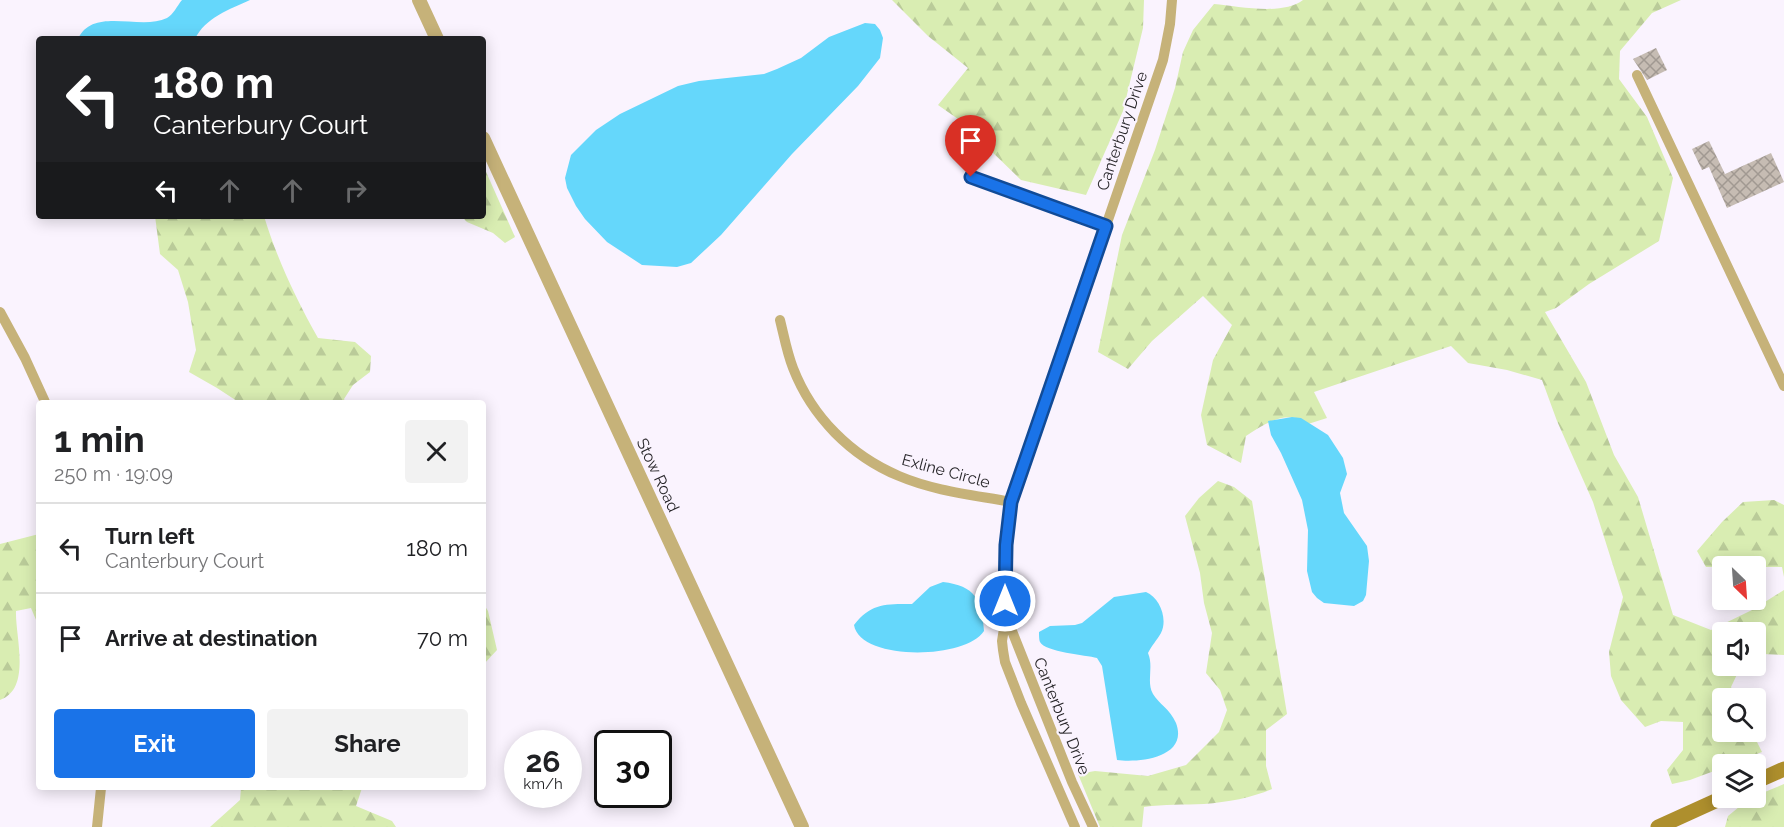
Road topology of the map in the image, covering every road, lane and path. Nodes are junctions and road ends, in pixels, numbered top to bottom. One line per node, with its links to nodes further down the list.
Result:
1 (419, 0): 3 (street)
2 (1172, 0): 7 (street, Canterbury Drive)
3 (436, 36)
4 (1637, 75): 10 (street)
5 (486, 144): 23 (street, Stow Road)
6 (971, 177): 7 (street)
7 (1106, 226): 12 (street, Canterbury Drive)
8 (0, 312): 11 (street)
9 (780, 320): 12 (street, Exline Circle)
10 (1784, 386)
11 (44, 400)
12 (1011, 502): 13 (street, Canterbury Drive)
13 (1006, 616): 14 (street, Canterbury Drive); 15 (street, Canterbury Drive)
14 (1037, 697): 15 (street); 16 (street, Canterbury Drive)
15 (1021, 703): 18 (street, Canterbury Drive)
16 (1067, 769): 18 (street); 25 (street, Canterbury Drive)
17 (1784, 769): 19 (main road)
18 (1051, 776): 24 (street, Canterbury Drive)
19 (1766, 777)
20 (101, 790): 22 (street)
21 (1712, 803): 26 (main road)
22 (97, 827)
23 (802, 827)
24 (1075, 827)
25 (1093, 827)
26 (1658, 827)

